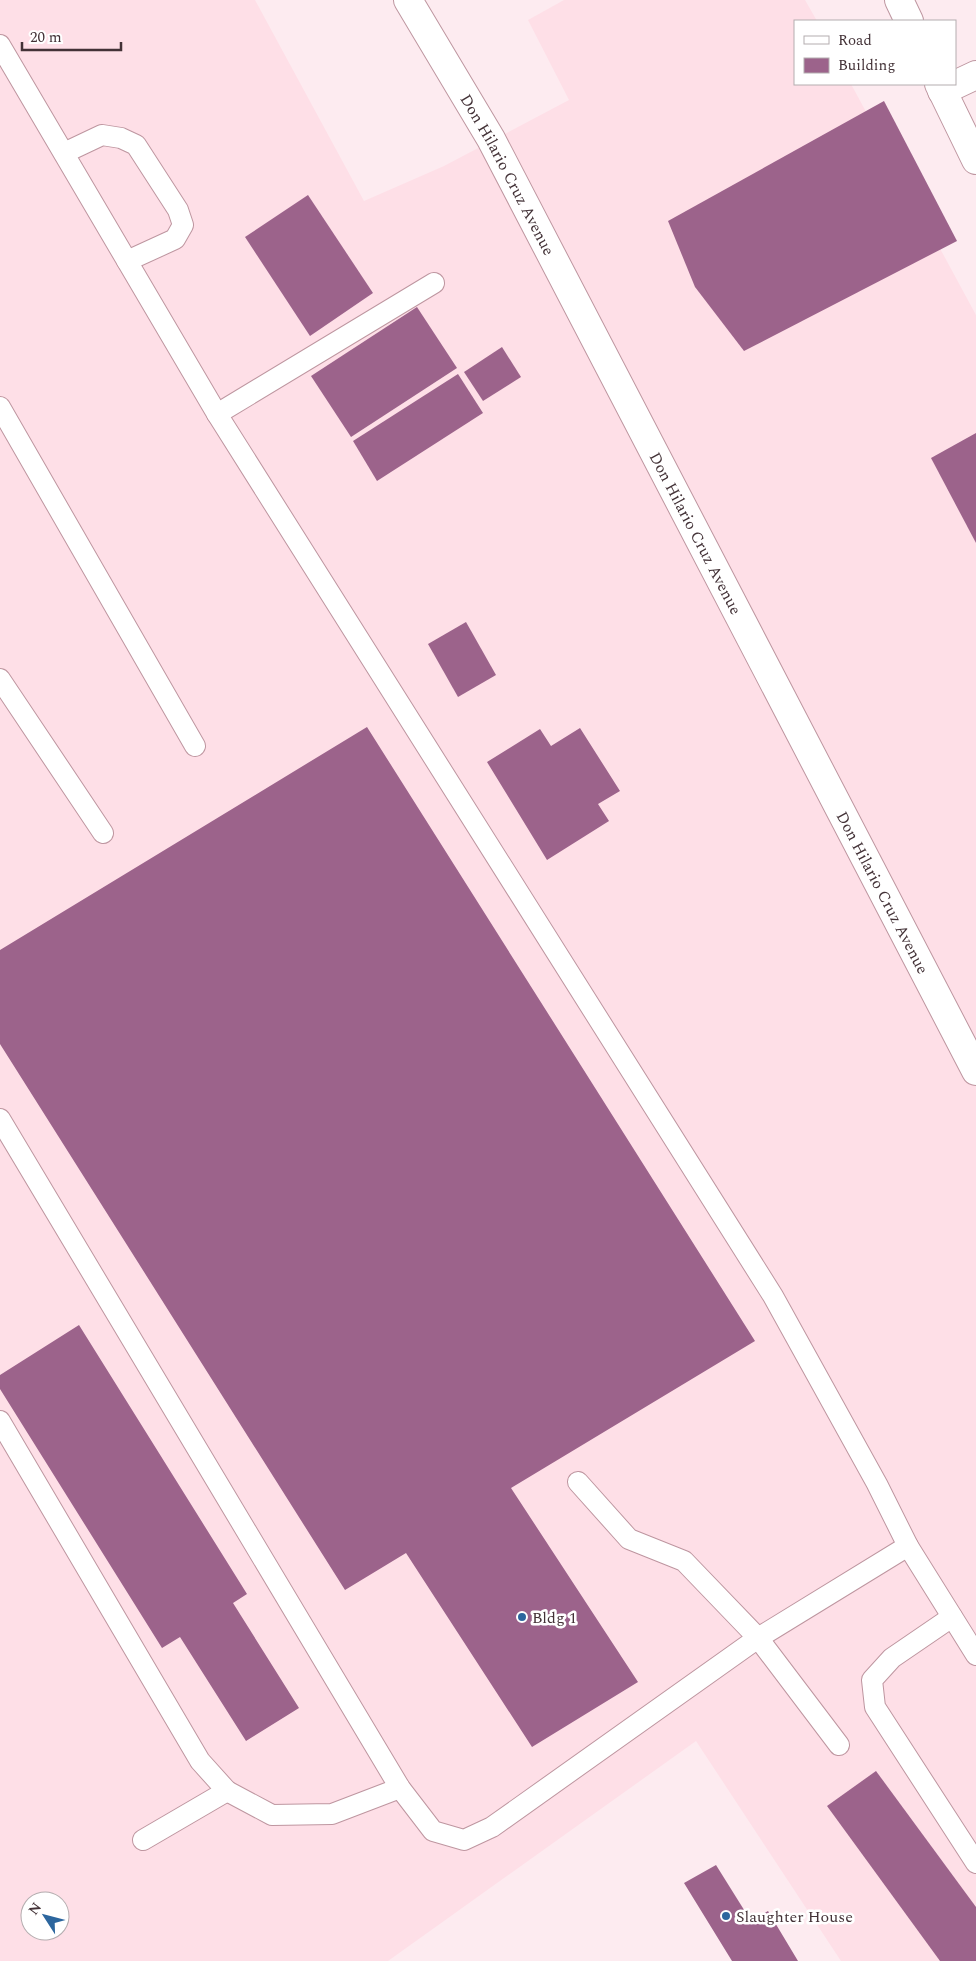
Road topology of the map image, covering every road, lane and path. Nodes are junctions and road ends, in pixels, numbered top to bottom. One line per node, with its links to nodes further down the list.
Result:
1 (408, 0): 17 (street, Don Hilario Cruz Avenue)
2 (899, 0): 3 (street)
3 (909, 20)
4 (0, 45): 8 (lane)
5 (976, 75): 6 (street)
6 (956, 82)
7 (941, 87): 9 (street)
8 (64, 153): 10 (lane); 10 (lane)
9 (976, 160)
10 (127, 261): 13 (lane)
11 (434, 283): 13 (lane)
12 (0, 407): 15 (lane)
13 (217, 414): 21 (lane)
14 (0, 679): 16 (lane)
15 (195, 746)
16 (103, 833)
17 (976, 1071)
18 (0, 1119): 26 (lane)
19 (0, 1421): 27 (lane)
20 (578, 1482): 23 (lane)
21 (908, 1546): 22 (lane); 23 (lane)
22 (952, 1617): 24 (lane); 29 (lane)
23 (758, 1638): 25 (lane); 26 (lane)
24 (976, 1655)
25 (839, 1744)
26 (400, 1788): 27 (lane)
27 (227, 1791): 28 (lane)
28 (142, 1840)
29 (976, 1863)

